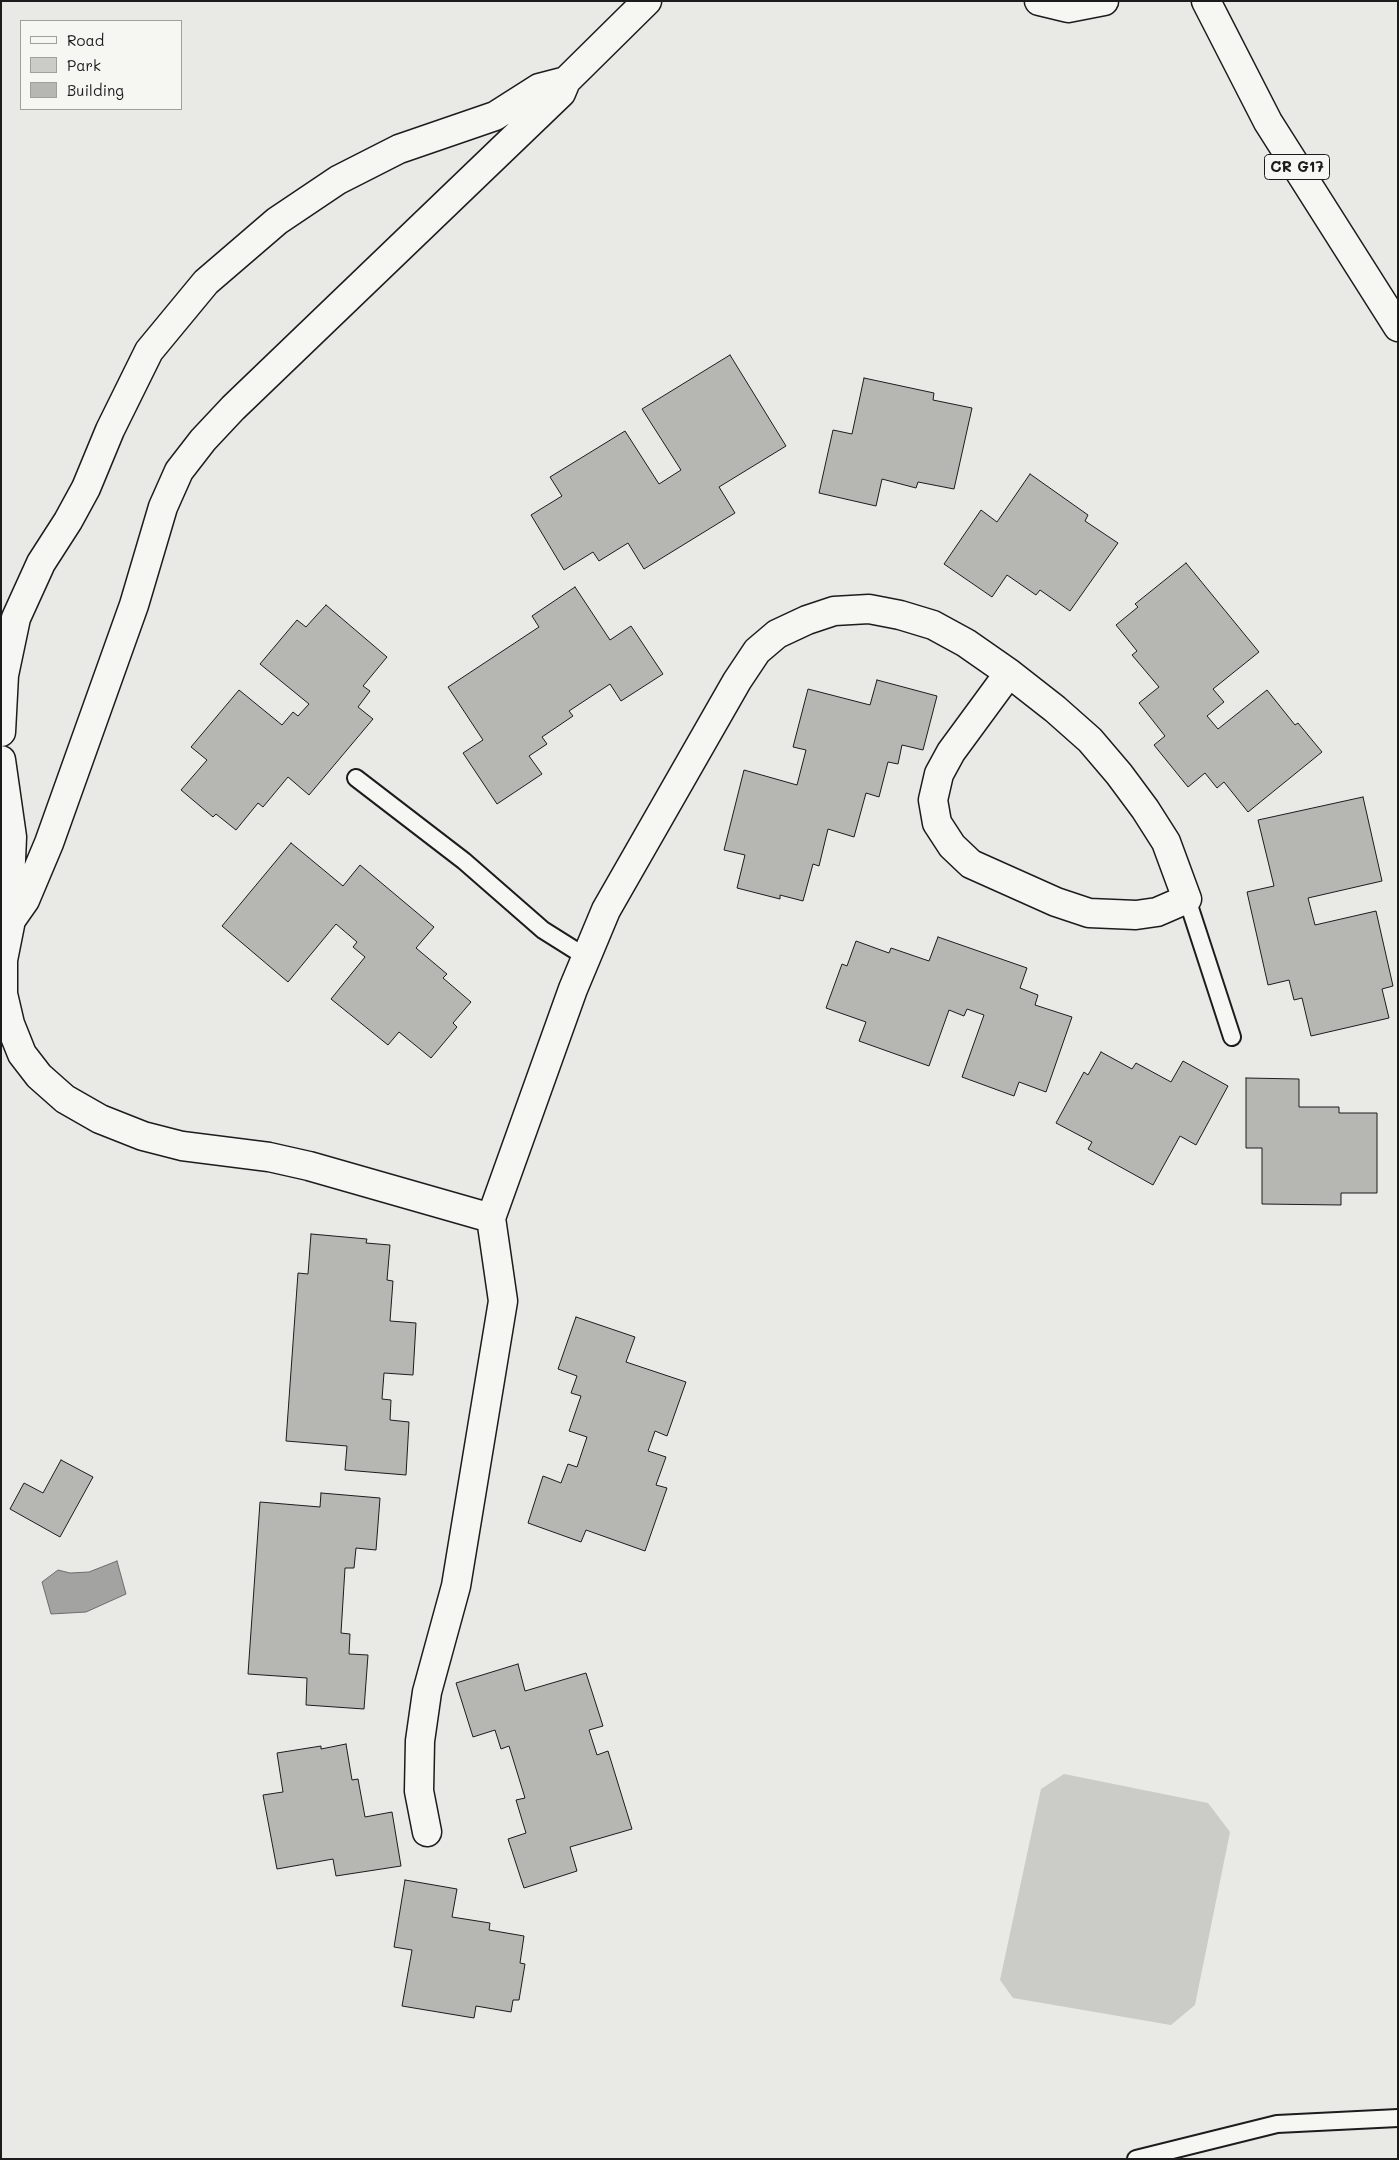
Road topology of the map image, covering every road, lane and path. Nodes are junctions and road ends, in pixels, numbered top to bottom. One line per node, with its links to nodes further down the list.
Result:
1 (647, 1): 5 (street)
2 (1040, 1): 3 (street)
3 (1104, 1)
4 (1206, 1): 6 (street, CR G17)
5 (566, 80): 8 (street); 12 (street)
6 (1398, 327)
7 (1008, 673): 11 (street); 11 (street); 13 (street)
8 (1, 732)
9 (1, 760): 12 (street)
10 (356, 778): 13 (lane)
11 (1187, 899): 14 (lane)
12 (11, 920): 15 (street)
13 (586, 958): 16 (street)
14 (1232, 1037)
15 (12, 1057): 16 (street)
16 (491, 1218): 17 (street)
17 (427, 1832)
18 (1398, 2118): 19 (lane)
19 (1136, 2159)

